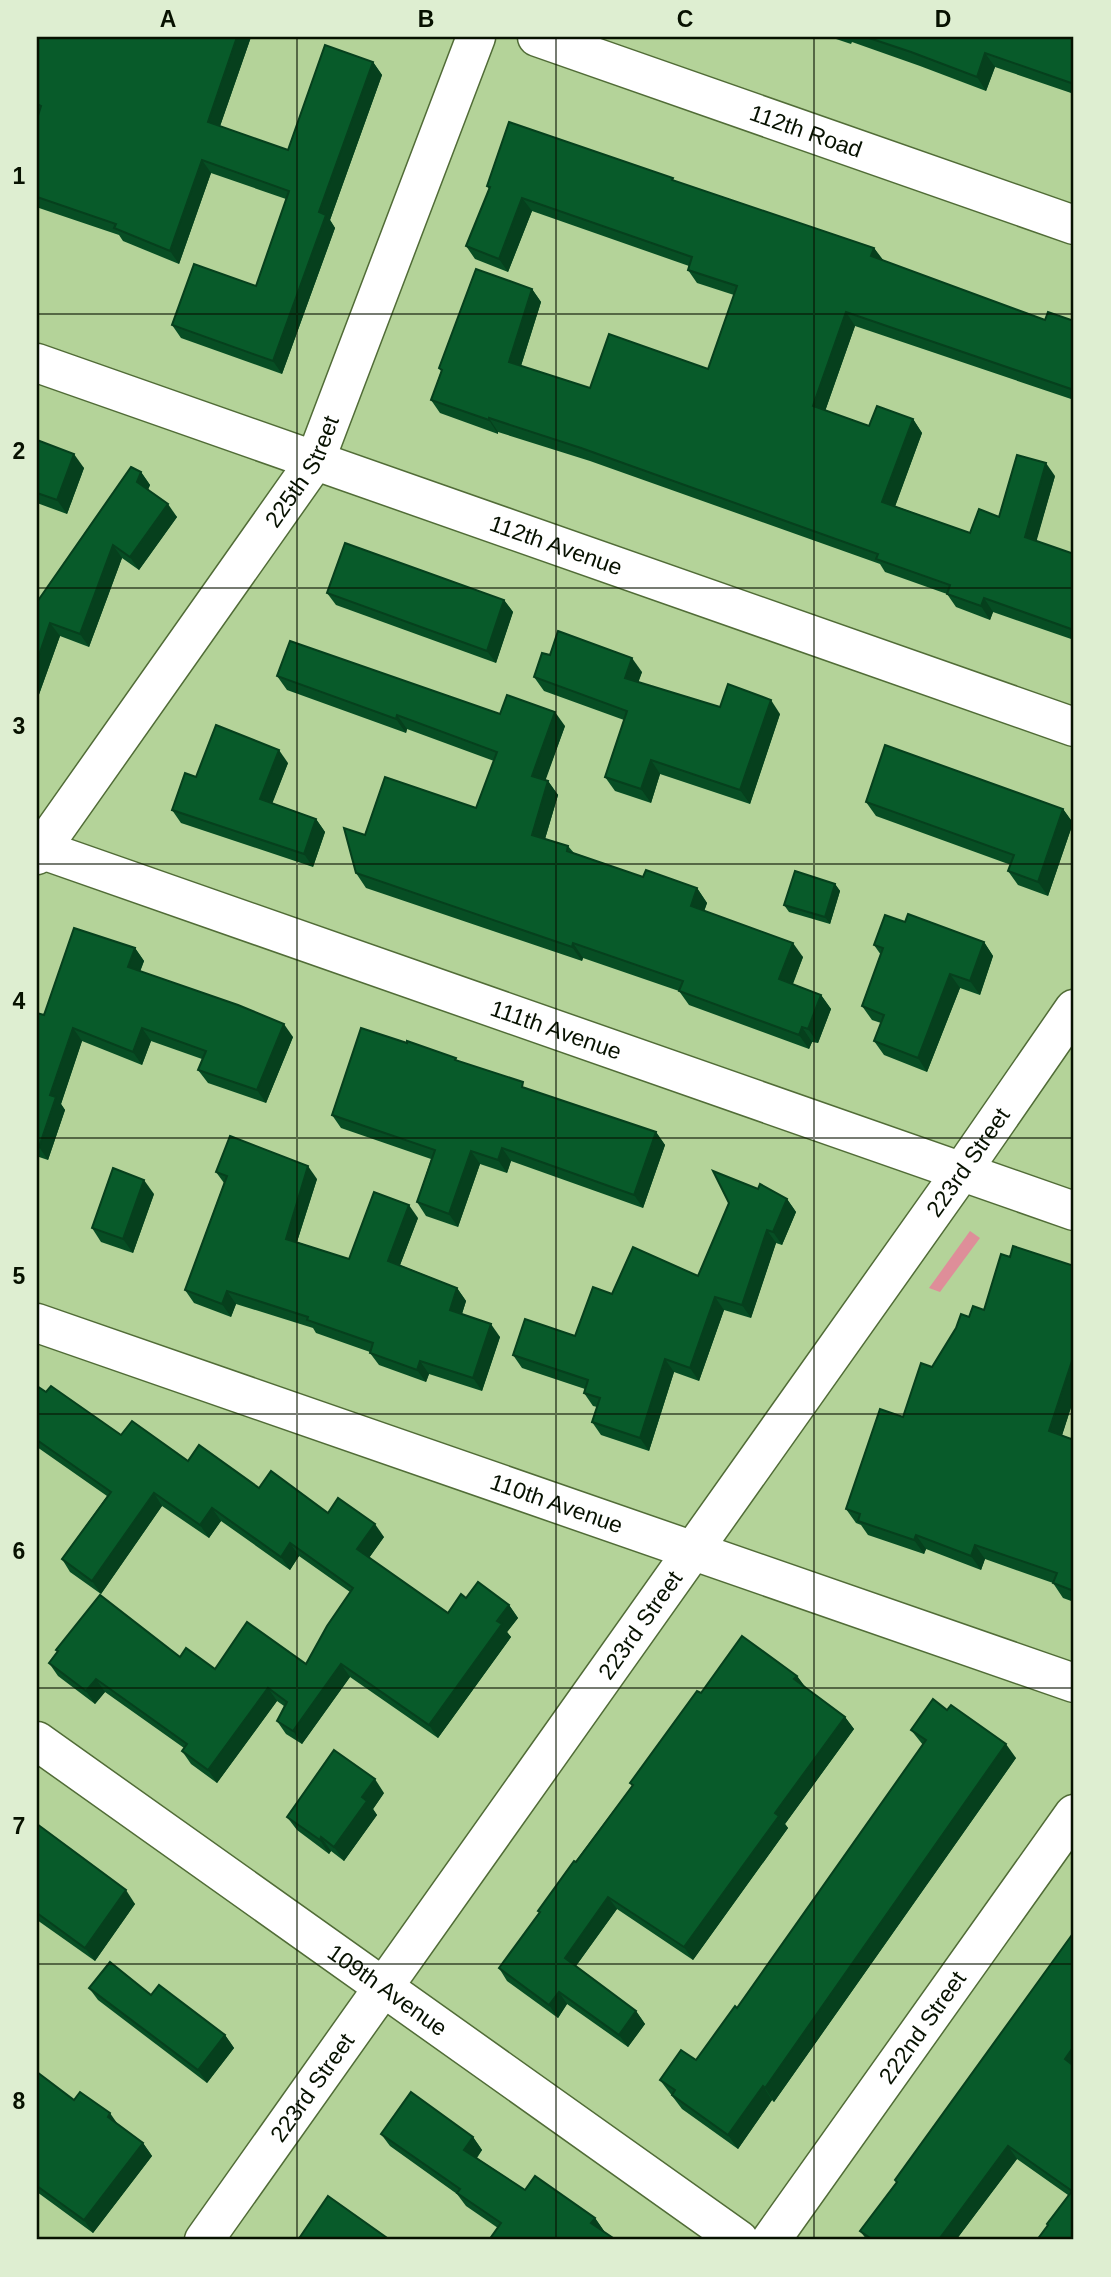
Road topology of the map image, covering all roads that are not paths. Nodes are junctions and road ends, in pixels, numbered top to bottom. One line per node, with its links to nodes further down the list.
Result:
1 (476, 37): 5 (street, 225th Street)
2 (537, 37): 3 (street, 112th Road)
3 (1074, 225)
4 (37, 363): 5 (street, 112th Avenue)
5 (315, 461): 6 (street, 112th Avenue); 7 (street, 225th Street)
6 (1074, 727)
7 (38, 851): 9 (street, 111th Avenue)
8 (1074, 1009): 9 (street, 223rd Street)
9 (962, 1171): 10 (street, 111th Avenue); 12 (street, 223rd Street)
10 (1074, 1211)
11 (37, 1323): 12 (street, 110th Avenue)
12 (693, 1551): 13 (street, 110th Avenue); 16 (street, 223rd Street)
13 (1074, 1683)
14 (37, 1741): 16 (street, 109th Avenue)
15 (1074, 1814): 19 (street, 222nd Street)
16 (384, 1987): 17 (street, 223rd Street); 18 (street, 109th Avenue)
17 (204, 2240)
18 (739, 2240)
19 (771, 2240)

